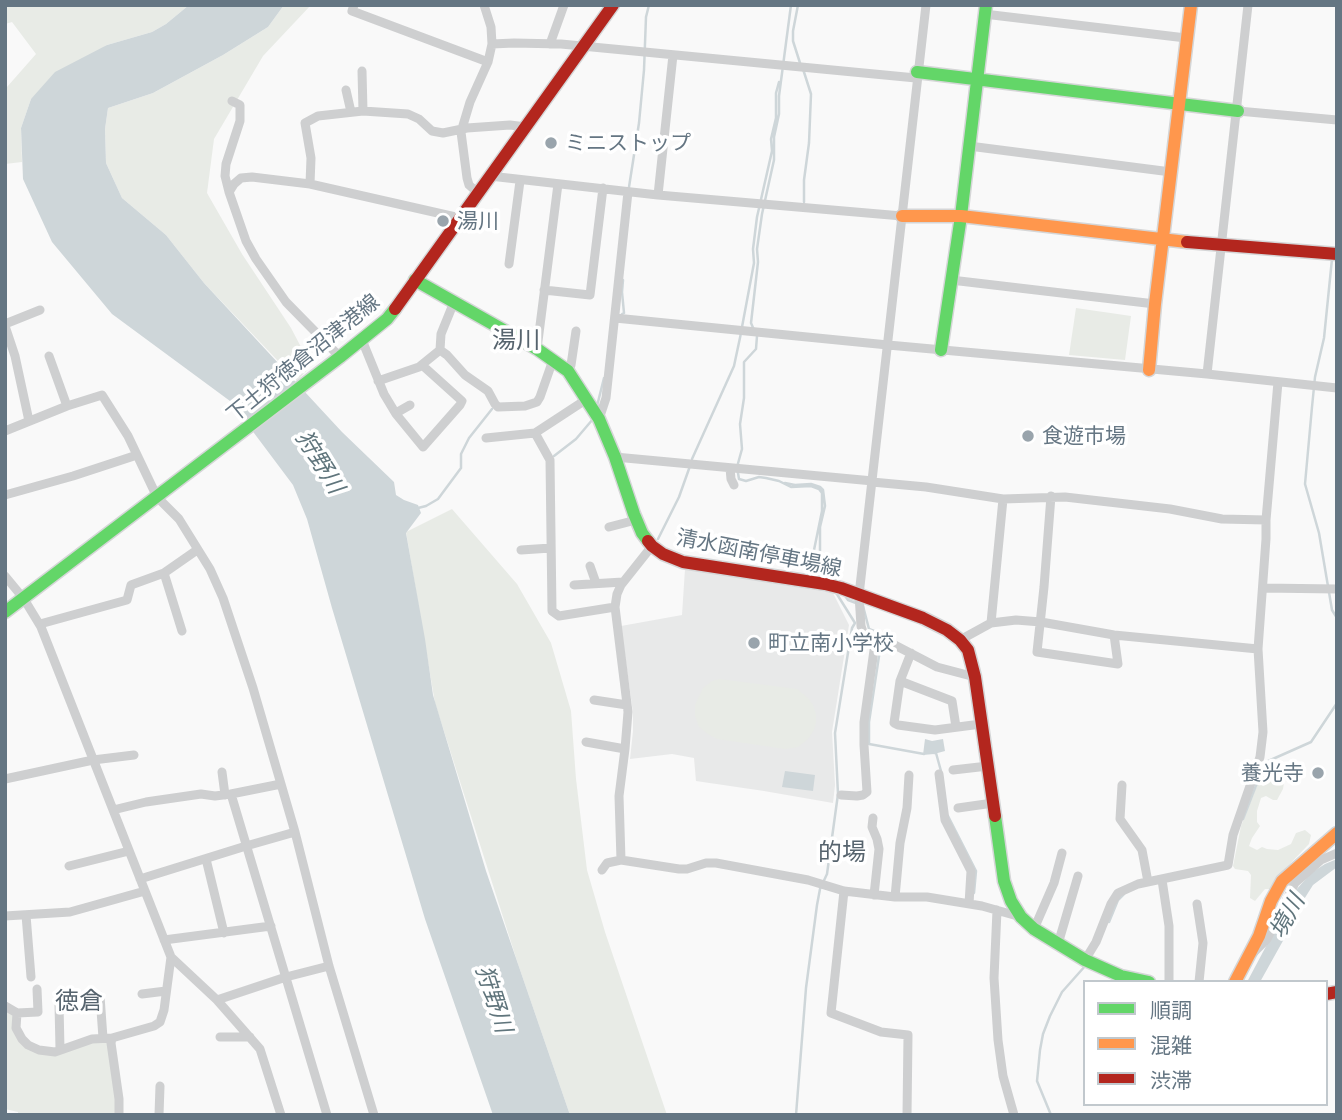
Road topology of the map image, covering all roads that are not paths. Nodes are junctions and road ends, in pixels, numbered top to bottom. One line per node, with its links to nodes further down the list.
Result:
1 (354, 5): 14 (street)
2 (484, 5): 10 (street)
3 (613, 5): 12 (main road, 下土狩徳倉沼津港線)
4 (926, 5): 16 (street)
5 (1191, 5): 9 (main road)
6 (1248, 5): 22 (street)
7 (560, 6): 11 (street)
8 (985, 10): 9 (street); 17 (main road)
9 (1186, 38): 20 (main road)
10 (492, 44): 11 (street); 14 (street)
11 (551, 44): 12 (street)
12 (585, 46): 13 (street); 25 (main road, 下土狩徳倉沼津港線)
13 (673, 55): 16 (street); 37 (street)
14 (488, 62): 26 (street)
15 (362, 71): 21 (street)
16 (917, 75): 17 (main road); 38 (street)
17 (976, 79): 20 (main road); 27 (main road)
18 (346, 90): 23 (street)
19 (232, 101): 34 (street)
20 (1178, 105): 22 (main road); 28 (main road)
21 (363, 111): 23 (street); 26 (street)
22 (1238, 111): 24 (street); 42 (street)
23 (351, 112): 31 (street)
24 (1337, 120)
25 (526, 127): 26 (street); 29 (main road, 下土狩徳倉沼津港線)
26 (461, 129): 36 (street)
27 (969, 146): 28 (street); 39 (main road)
28 (1171, 172): 41 (main road)
29 (490, 176): 30 (street); 36 (main road, 下土狩徳倉沼津港線)
30 (520, 181): 32 (street); 44 (street)
31 (310, 184): 34 (street); 40 (street)
32 (558, 184): 33 (street); 47 (street)
33 (603, 188): 35 (street); 47 (street)
34 (229, 192): 60 (street)
35 (628, 192): 37 (street); 51 (street)
36 (478, 193): 40 (main road, 下土狩徳倉沼津港線)
37 (659, 195): 38 (street)
38 (902, 216): 39 (main road); 55 (street)
39 (961, 216): 41 (main road); 45 (main road)
40 (460, 218): 46 (main road, 下土狩徳倉沼津港線)
41 (1163, 240): 42 (main road); 49 (main road)
42 (1221, 246): 43 (main road); 65 (street)
43 (1337, 254)
44 (509, 264)
45 (951, 279): 49 (street); 58 (main road)
46 (415, 280): 48 (main road, 清水函南停車場線); 54 (main road, 下土狩徳倉沼津港線)
47 (544, 290): 56 (street)
48 (454, 302): 56 (main road, 清水函南停車場線); 57 (street)
49 (1155, 304): 63 (main road)
50 (40, 310): 52 (street)
51 (615, 318): 55 (street); 73 (street)
52 (5, 325): 74 (street)
53 (576, 331): 64 (street)
54 (362, 340): 60 (main road, 下土狩徳倉沼津港線); 66 (street)
55 (888, 345): 58 (street); 81 (street)
56 (537, 349): 61 (main road, 清水函南停車場線)
57 (440, 350): 61 (street); 62 (street)
58 (941, 350): 63 (street)
59 (49, 356): 71 (street)
60 (337, 360): 85 (main road, 下土狩徳倉沼津港線)
61 (553, 360): 64 (main road, 清水函南停車場線)
62 (422, 365): 66 (street); 72 (street)
63 (1149, 370): 65 (street)
64 (567, 371): 69 (main road, 清水函南停車場線)
65 (1207, 374): 67 (street)
66 (378, 381): 72 (street)
67 (1278, 382): 68 (street); 88 (street)
68 (1337, 388)
69 (587, 399): 73 (main road, 清水函南停車場線); 76 (street)
70 (410, 405): 72 (street)
71 (66, 406): 74 (street); 78 (street)
72 (396, 413)
73 (598, 419): 79 (main road, 清水函南停車場線)
74 (29, 421): 75 (street)
75 (5, 431)
76 (535, 433): 77 (street); 91 (street)
77 (486, 438)
78 (137, 455): 83 (street); 85 (street)
79 (615, 457): 80 (street); 87 (main road, 清水函南停車場線)
80 (730, 468): 81 (street); 82 (street)
81 (872, 482): 86 (street); 102 (street)
82 (734, 485)
83 (5, 495)
84 (1051, 496): 86 (street); 88 (street); 106 (street)
85 (157, 497): 92 (street); 103 (main road, 下土狩徳倉沼津港線)
86 (1003, 499): 107 (street)
87 (636, 520): 89 (street); 90 (main road, 清水函南停車場線)
88 (1266, 520): 100 (street)
89 (609, 527)
90 (652, 546): 97 (street); 102 (main road, 清水函南停車場線)
91 (551, 548): 93 (street); 104 (street)
92 (197, 550): 95 (street); 131 (street)
93 (521, 550)
94 (590, 566): 98 (street)
95 (164, 573): 108 (street); 109 (street)
96 (5, 576): 103 (street)
97 (624, 582): 98 (street); 104 (street)
98 (596, 583): 99 (street)
99 (575, 585)
100 (1263, 587): 101 (street); 113 (street)
101 (1337, 589)
102 (859, 595): 111 (street); 112 (main road, 清水函南停車場線)
103 (24, 599): 105 (main road, 下土狩徳倉沼津港線); 108 (street)
104 (615, 607): 118 (street)
105 (5, 612)
106 (1041, 622): 107 (street); 110 (street); 110 (street)
107 (991, 623): 112 (street)
108 (40, 624): 124 (street)
109 (182, 631)
110 (1114, 635): 113 (street)
111 (875, 638): 114 (street); 134 (street)
112 (960, 640): 115 (main road)
113 (1258, 649): 151 (street)
114 (911, 653): 115 (street); 116 (street)
115 (975, 677): 119 (main road)
116 (900, 681): 120 (street); 120 (street)
117 (594, 700): 118 (street)
118 (627, 705): 122 (street)
119 (981, 724): 120 (street); 125 (main road)
120 (956, 727)
121 (586, 742): 122 (street)
122 (625, 749): 146 (street)
123 (134, 755): 124 (street)
124 (93, 760): 130 (street); 137 (street)
125 (988, 766): 126 (street); 135 (main road)
126 (953, 770)
127 (222, 772): 133 (street)
128 (939, 774): 157 (street)
129 (909, 775): 156 (street)
130 (5, 779)
131 (281, 784): 133 (street); 139 (street)
132 (1122, 785): 152 (street)
133 (228, 794): 137 (street); 141 (street)
134 (841, 795)
135 (993, 803): 136 (street); 162 (main road)
136 (958, 808)
137 (113, 810): 142 (street)
138 (873, 818): 155 (street)
139 (295, 832): 141 (street); 171 (street)
140 (1337, 833): 169 (main road)
141 (246, 846): 145 (street); 163 (street)
142 (129, 851): 147 (street); 150 (street)
143 (1062, 853): 164 (street)
144 (1337, 853): 169 (street)
145 (206, 859): 150 (street); 165 (street)
146 (621, 860): 148 (street); 154 (street)
147 (69, 866)
148 (602, 870)
149 (1078, 876): 167 (street)
150 (140, 879): 153 (street)
151 (1162, 880): 152 (street); 175 (street)
152 (1148, 882): 170 (street)
153 (145, 891): 160 (street); 166 (street)
154 (844, 891): 155 (street); 196 (street)
155 (874, 895): 156 (street)
156 (895, 897): 157 (street)
157 (968, 904): 159 (street)
158 (1197, 904): 176 (street)
159 (997, 910): 162 (street); 197 (street)
160 (26, 915): 161 (street); 172 (street)
161 (5, 916)
162 (1021, 917): 164 (main road)
163 (271, 926): 165 (street); 173 (street)
164 (1034, 929): 167 (main road)
165 (224, 933): 166 (street)
166 (164, 940): 168 (street)
167 (1058, 944): 170 (main road)
168 (171, 957): 179 (street); 182 (street)
169 (1248, 959): 177 (main road)
170 (1085, 960): 174 (main road)
171 (329, 966): 173 (street); 195 (street)
172 (31, 977)
173 (286, 977): 182 (street); 194 (street)
174 (1140, 980)
175 (1169, 980)
176 (1199, 980)
177 (1236, 980)
178 (37, 989): 185 (street)
179 (166, 991): 180 (street); 188 (street)
180 (142, 994)
181 (100, 996): 188 (street)
182 (217, 1000): 187 (street)
183 (59, 1004): 189 (street)
184 (5, 1006): 185 (street)
185 (17, 1013): 189 (street)
186 (220, 1037): 187 (street)
187 (250, 1037): 193 (street)
188 (108, 1038): 189 (street); 191 (street)
189 (60, 1049)
190 (160, 1086): 192 (street)
191 (119, 1115)
192 (159, 1115)
193 (281, 1115)
194 (327, 1115)
195 (374, 1115)
196 (907, 1115)
197 (1014, 1115)

